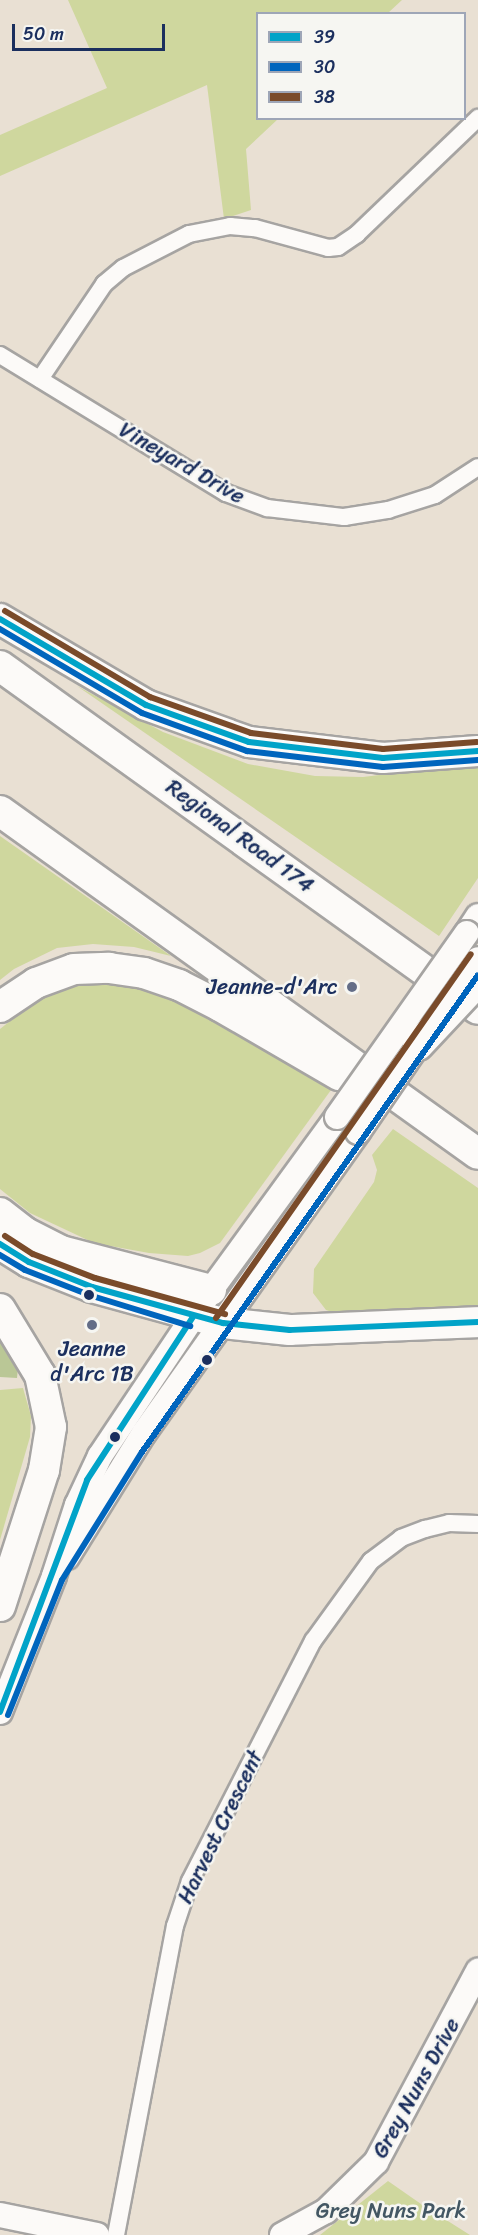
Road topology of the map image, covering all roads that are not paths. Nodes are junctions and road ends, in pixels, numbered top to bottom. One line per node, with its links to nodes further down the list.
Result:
1 (478, 118): 3 (street)
2 (0, 355): 3 (street, Vineyard Drive)
3 (40, 379): 4 (street, Vineyard Drive)
4 (478, 467)
5 (0, 619): 7 (highway)
6 (0, 666): 8 (highway, Regional Road 174)
7 (478, 751)
8 (202, 808): 13 (highway); 15 (highway, Regional Road 174)
9 (0, 811): 17 (highway)
10 (472, 925): 16 (main road, bridge)
11 (478, 959): 16 (main road, bridge)
12 (478, 981): 16 (highway, bridge)
13 (478, 990)
14 (0, 1007): 18 (highway)
15 (478, 1009)
16 (408, 1038): 21 (main road, bridge); 25 (main road, bridge)
17 (478, 1154)
18 (478, 1165)
19 (0, 1213): 21 (highway)
20 (0, 1244): 23 (highway)
21 (211, 1290): 23 (main road)
22 (0, 1309): 28 (highway)
23 (193, 1317): 25 (highway); 27 (main road)
24 (478, 1322): 25 (highway)
25 (223, 1323): 27 (main road)
26 (478, 1524): 33 (street, Harvest Crescent)
27 (54, 1576): 29 (main road)
28 (0, 1606)
29 (0, 1712)
30 (478, 1971): 34 (main road, Grey Nuns Drive)
31 (0, 2215): 32 (main road)
32 (98, 2235)
33 (116, 2235)
34 (282, 2235)

